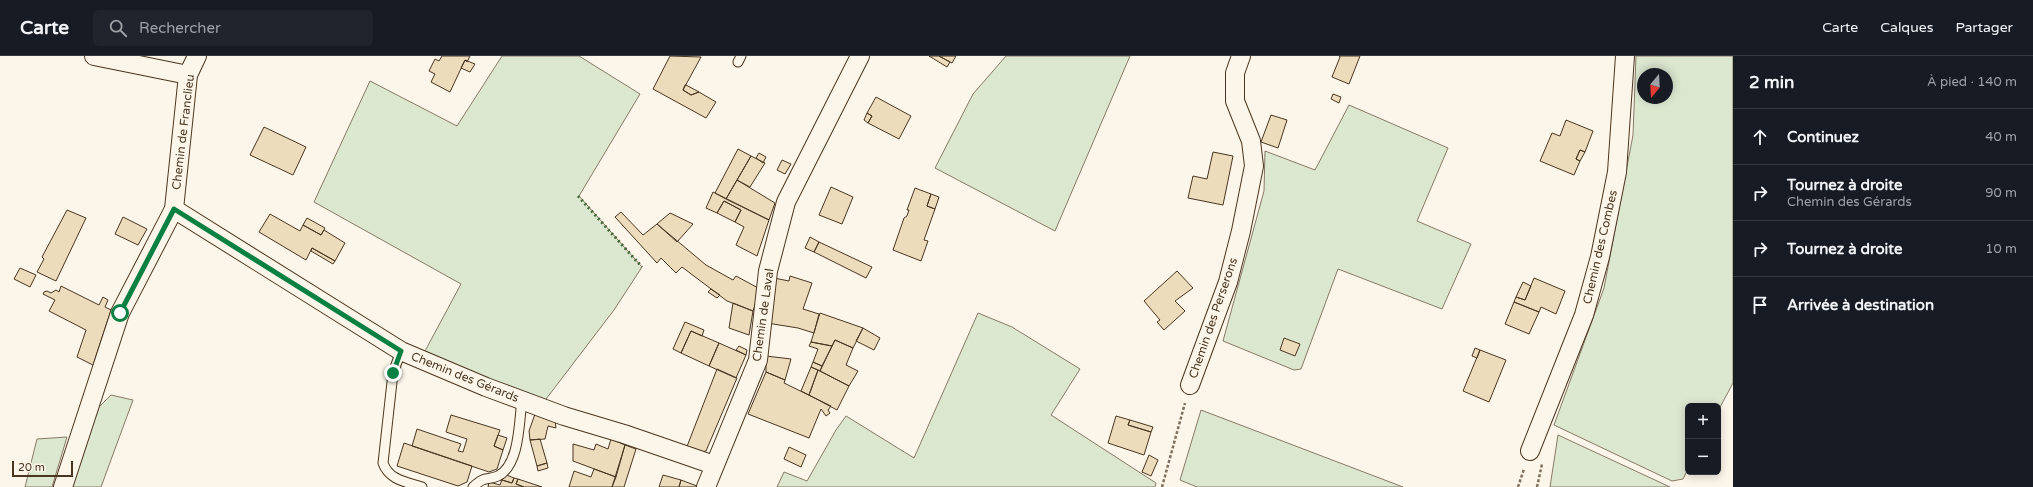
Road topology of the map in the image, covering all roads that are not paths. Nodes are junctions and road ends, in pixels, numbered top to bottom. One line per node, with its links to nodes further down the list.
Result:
1 (94, 56): 6 (street)
2 (196, 56): 6 (street, Chemin de Franclieu)
3 (860, 56): 12 (street, Chemin de Laval)
4 (1241, 56): 9 (street, Chemin des Perserons)
5 (1625, 56): 11 (street, Chemin des Combes)
6 (188, 75): 7 (street, Chemin de Franclieu)
7 (174, 209): 8 (street, Chemin des Gérards); 13 (street)
8 (401, 351): 10 (street, Chemin des Gérards); 14 (lane)
9 (1190, 385)
10 (522, 400): 12 (street, Chemin des Gérards); 15 (lane)
11 (1530, 451)
12 (714, 465): 16 (street, Chemin de Laval)
13 (63, 487)
14 (422, 487)
15 (473, 487)
16 (706, 487)

